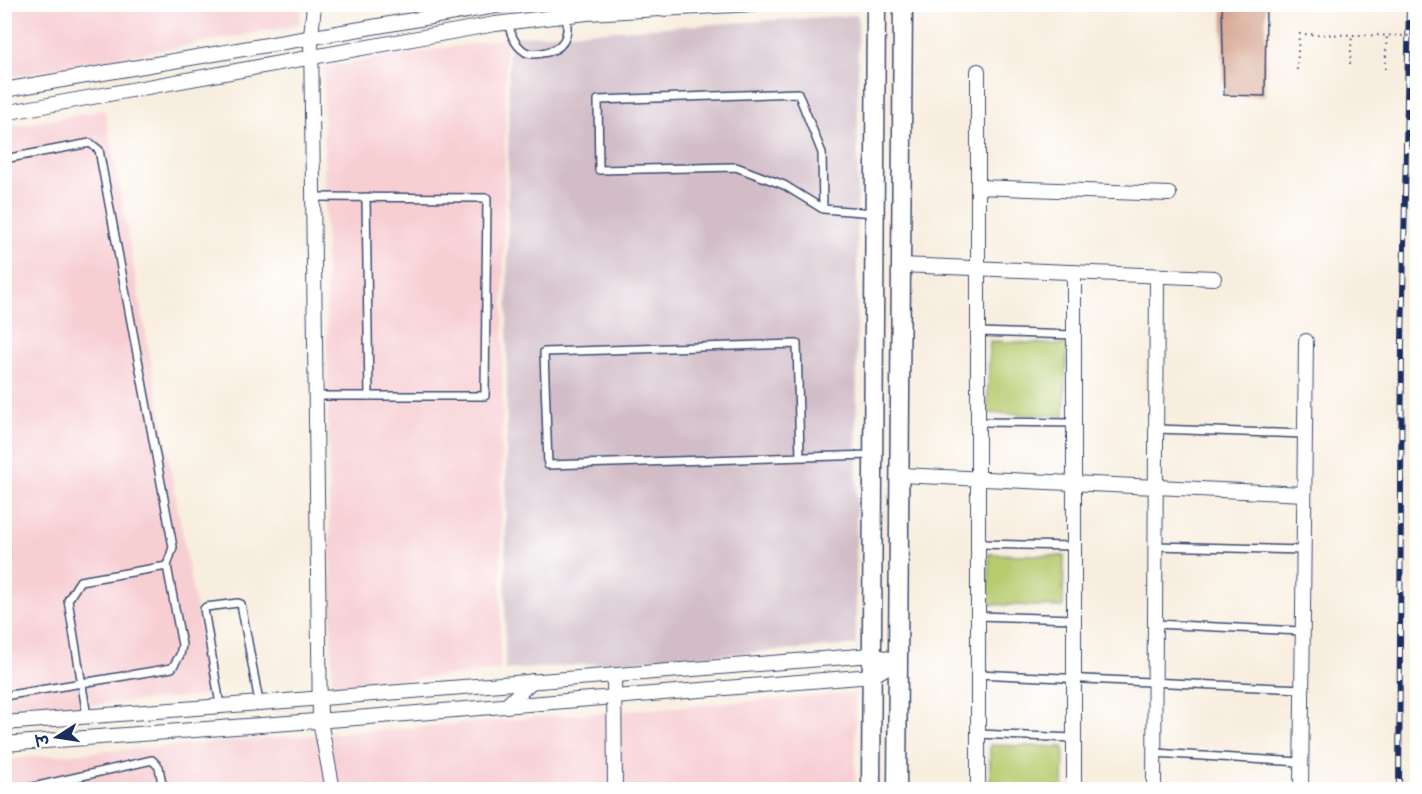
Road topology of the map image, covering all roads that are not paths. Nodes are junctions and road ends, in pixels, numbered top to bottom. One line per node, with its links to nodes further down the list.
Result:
1 (314, 4): 8 (street)
2 (507, 4): 8 (street)
3 (753, 4): 6 (street)
4 (876, 4): 19 (street)
5 (903, 4): 20 (street)
6 (566, 16): 7 (street); 7 (lane)
7 (508, 22): 9 (street)
8 (311, 37): 9 (street); 11 (street)
9 (311, 58): 12 (street); 16 (street)
10 (978, 71): 14 (street)
11 (4, 90)
12 (4, 114)
13 (4, 159): 45 (lane)
14 (978, 187): 15 (street); 21 (street)
15 (1169, 194)
16 (313, 197): 17 (lane); 28 (street)
17 (366, 197): 29 (lane); 29 (lane)
18 (823, 209): 18 (lane); 19 (lane)
19 (875, 213): 34 (street)
20 (901, 265): 21 (street); 36 (street)
21 (978, 268): 22 (street); 25 (street)
22 (1074, 272): 23 (street); 26 (street)
23 (1157, 276): 24 (street); 32 (street)
24 (1214, 278)
25 (978, 332): 26 (lane); 30 (street)
26 (1074, 335): 31 (street)
27 (1306, 340): 33 (street)
28 (316, 396): 29 (lane); 62 (street)
29 (369, 396)
30 (978, 422): 31 (lane); 37 (street)
31 (1074, 423): 38 (street)
32 (1156, 429): 33 (lane); 39 (street)
33 (1304, 434): 40 (street)
34 (873, 455): 35 (lane); 50 (street)
35 (800, 457): 35 (lane)
36 (900, 475): 37 (street); 51 (street)
37 (978, 479): 38 (street); 41 (street)
38 (1074, 483): 39 (street); 42 (street)
39 (1156, 487): 40 (street); 43 (street)
40 (1304, 494): 44 (street)
41 (978, 544): 42 (lane); 46 (street)
42 (1074, 546): 47 (street)
43 (1156, 546): 44 (lane); 48 (street)
44 (1303, 550): 49 (street)
45 (167, 566): 58 (lane); 58 (lane)
46 (978, 616): 47 (lane); 53 (street)
47 (1074, 619): 55 (street)
48 (1155, 624): 49 (lane); 57 (street)
49 (1302, 631): 59 (street)
50 (872, 655): 51 (street); 52 (street); 54 (street)
51 (898, 661): 54 (street); 79 (street)
52 (614, 675): 56 (street); 61 (street)
53 (978, 675): 55 (lane); 69 (street)
54 (872, 676): 61 (street); 78 (street)
55 (1074, 678): 57 (lane); 70 (street)
56 (532, 681): 62 (street); 65 (street)
57 (1155, 682): 59 (lane); 72 (street)
58 (82, 683): 60 (lane); 66 (lane)
59 (1302, 688): 73 (street)
60 (4, 696)
61 (615, 697): 65 (street); 77 (street)
62 (320, 698): 63 (street); 67 (street)
63 (259, 702): 64 (street); 64 (lane)
64 (220, 705): 66 (street)
65 (506, 706): 67 (street)
66 (87, 716): 68 (street)
67 (320, 721): 71 (street); 76 (street)
68 (4, 723)
69 (978, 734): 70 (lane); 80 (street)
70 (1074, 738): 81 (street)
71 (4, 744)
72 (1155, 753): 73 (lane); 82 (street)
73 (1301, 762): 83 (street)
74 (20, 789): 75 (lane)
75 (163, 789)
76 (333, 789)
77 (615, 789)
78 (871, 789)
79 (897, 789)
80 (978, 789)
81 (1074, 789)
82 (1154, 789)
83 (1301, 789)

